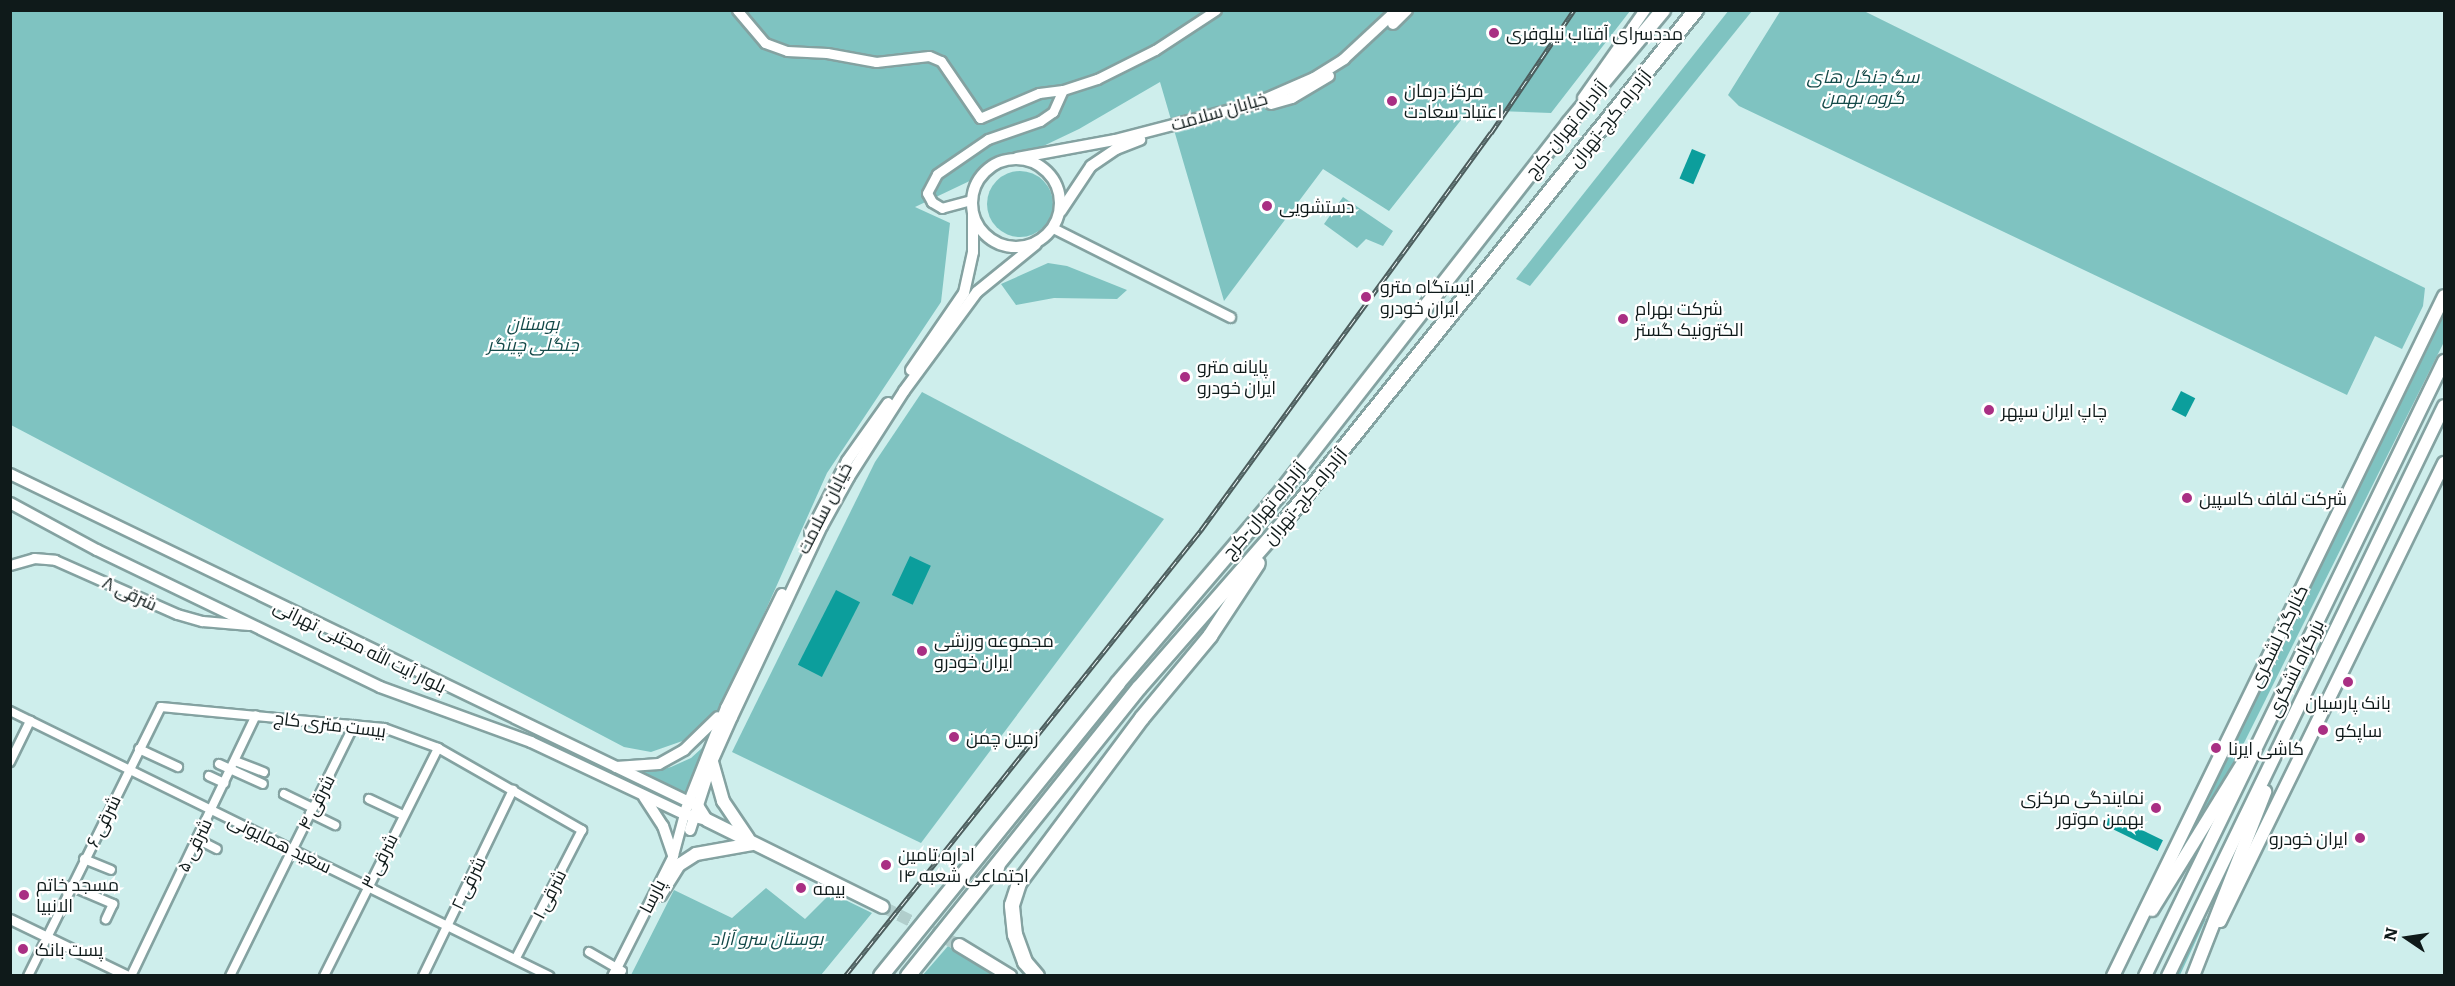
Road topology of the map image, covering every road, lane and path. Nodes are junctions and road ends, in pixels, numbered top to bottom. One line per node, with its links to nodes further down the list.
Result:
1 (737, 10): 8 (street)
2 (1216, 10): 8 (street)
3 (1397, 10): 10 (main road, خیابان سلامت)
4 (1407, 10): 12 (main road, خیابان سلامت)
5 (1645, 10): 9 (main road)
6 (1663, 10): 9 (highway, آزادراه تهران-کرج)
7 (1696, 10): 23 (highway, آزادراه کرج-تهران)
8 (1063, 90): 11 (street)
9 (1569, 123): 87 (highway, آزادراه تهران-کرج)
10 (1017, 159): 11 (main road); 12 (main road)
11 (971, 200): 13 (main road)
12 (1061, 211): 14 (main road)
13 (973, 214): 15 (main road); 28 (main road, خیابان سلامت)
14 (1055, 229): 15 (main road); 17 (street)
15 (1036, 244): 38 (main road, خیابان سلامت)
16 (2445, 296): 79 (main road, کنارگذر لشگری)
17 (1230, 317)
18 (2445, 361): 33 (main road, بزرگراه لشگری)
19 (2445, 406): 26 (main road, بزرگراه لشگری)
20 (2445, 463): 93 (main road)
21 (10, 474): 40 (main road, بلوار آیت الله مجتبی تهرانی)
22 (10, 503): 25 (main road, بلوار آیت الله مجتبی تهرانی)
23 (1285, 521): 88 (highway, آزادراه کرج-تهران); 90 (highway)
24 (10, 565): 25 (street, ۸ شرقی)
25 (252, 626): 49 (main road, بلوار آیت الله مجتبی تهرانی)
26 (2306, 693): 92 (main road, بزرگراه لشگری); 93 (main road)
27 (161, 706): 30 (street, بیست متری کاج); 35 (street, ۶ شرقی)
28 (726, 708): 40 (main road); 52 (main road, خیابان سلامت)
29 (10, 711): 31 (street, سعید همایونی)
30 (256, 716): 32 (street, بیست متری کاج); 36 (street, ۵ شرقی)
31 (30, 721): 37 (street); 42 (street, سعید همایونی)
32 (354, 725): 34 (street, بیست متری کاج); 54 (street, ۴ شرقی)
33 (2267, 725): 79 (main road); 91 (main road, بزرگراه لشگری)
34 (438, 748): 48 (street, بیست متری کاج); 56 (street, ۳ شرقی)
35 (139, 749): 41 (street); 42 (street, ۶ شرقی)
36 (234, 761): 43 (street, ۵ شرقی); 44 (street)
37 (10, 762)
38 (712, 762): 57 (main road, خیابان سلامت); 62 (main road)
39 (219, 764): 43 (street)
40 (609, 766): 52 (main road, بلوار آیت الله مجتبی تهرانی)
41 (178, 767)
42 (129, 769): 53 (street, سعید همایونی); 66 (street, ۶ شرقی)
43 (230, 771): 46 (street, ۵ شرقی); 47 (street)
44 (264, 772)
45 (209, 776): 46 (street)
46 (224, 783): 53 (street, ۵ شرقی)
47 (263, 784)
48 (513, 790): 59 (street, بیست متری کاج); 74 (street, ۲ شرقی)
49 (637, 791): 55 (main road, بلوار آیت الله مجتبی تهرانی); 65 (main road)
50 (284, 794): 54 (street)
51 (369, 799): 56 (street)
52 (688, 802): 55 (main road, خیابان سلامت); 57 (main road, بلوار آیت الله مجتبی تهرانی)
53 (211, 809): 61 (street, ۵ شرقی); 64 (street, سعید همایونی)
54 (311, 811): 58 (street); 64 (street, ۴ شرقی)
55 (684, 814): 57 (main road, بلوار آیت الله مجتبی تهرانی); 65 (street, پارسا)
56 (403, 815): 68 (street, ۳ شرقی)
57 (701, 815): 60 (main road, خیابان سلامت); 62 (main road)
58 (335, 825)
59 (582, 830): 78 (street, ۱ شرقی)
60 (690, 830): 70 (street, پارسا)
61 (197, 839): 63 (street); 82 (street, ۵ شرقی)
62 (753, 844): 70 (main road); 71 (main road)
63 (217, 849)
64 (292, 849): 68 (street, سعید همایونی); 83 (street, ۴ شرقی)
65 (673, 855): 80 (street, پارسا)
66 (84, 859): 67 (street); 69 (street, ۶ شرقی)
67 (111, 870)
68 (366, 885): 74 (street, سعید همایونی); 84 (street, ۳ شرقی)
69 (71, 886): 73 (street); 75 (street, ۶ شرقی)
70 (660, 895): 80 (street, پارسا)
71 (882, 908)
72 (10, 919): 75 (street)
73 (106, 919)
74 (447, 925): 78 (street, سعید همایونی); 85 (street, ۲ شرقی)
75 (46, 936): 81 (street, ۶ شرقی); 82 (street)
76 (959, 945): 89 (main road)
77 (589, 952): 80 (street)
78 (516, 958): 86 (street, سعید همایونی)
79 (2115, 971)
80 (618, 972)
81 (28, 975)
82 (130, 975)
83 (230, 975)
84 (324, 975)
85 (423, 975)
86 (549, 975)
87 (881, 975)
88 (908, 975)
89 (1010, 975)
90 (1037, 975)
91 (2145, 975)
92 (2168, 975)
93 (2193, 975)

